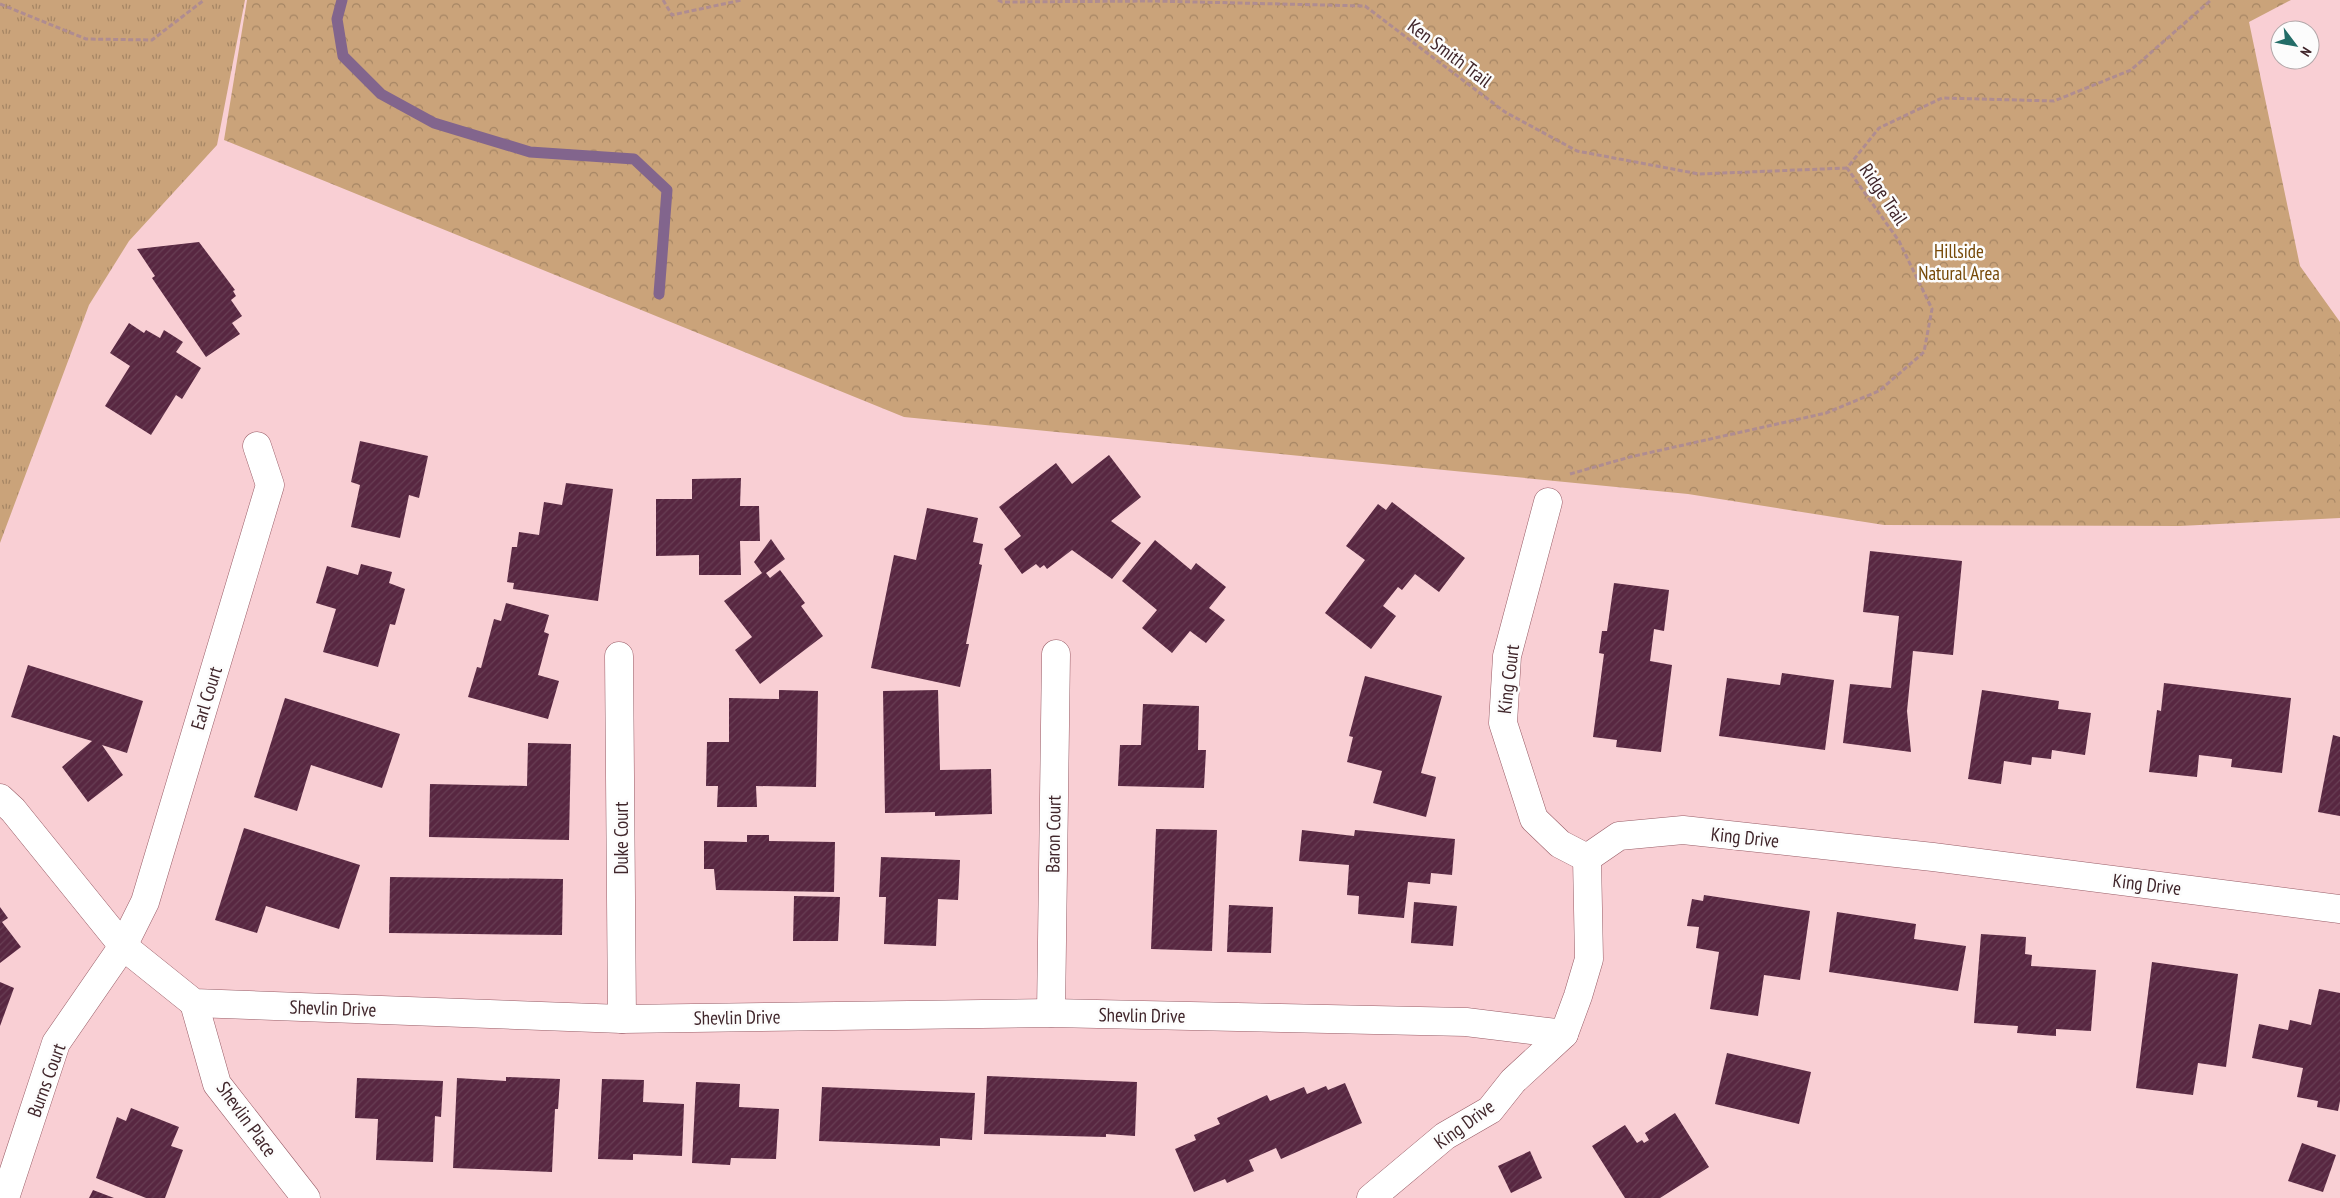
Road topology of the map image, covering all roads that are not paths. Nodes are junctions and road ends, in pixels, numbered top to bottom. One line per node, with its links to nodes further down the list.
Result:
1 (257, 446): 8 (street, Earl Court)
2 (1548, 502): 6 (street, King Court)
3 (1056, 654): 10 (street, Baron Court)
4 (619, 656): 11 (street, Duke Court)
5 (0, 798): 8 (street)
6 (1587, 858): 7 (street, King Drive); 12 (street, King Drive)
7 (2340, 909)
8 (123, 946): 9 (street); 13 (street, Burns Court)
9 (194, 1003): 11 (street, Shevlin Drive); 14 (street, Shevlin Place)
10 (1051, 1013): 11 (street, Shevlin Drive); 12 (street, Shevlin Drive)
11 (622, 1019)
12 (1564, 1034): 15 (street, King Drive)
13 (5, 1198)
14 (306, 1198)
15 (1372, 1198)

